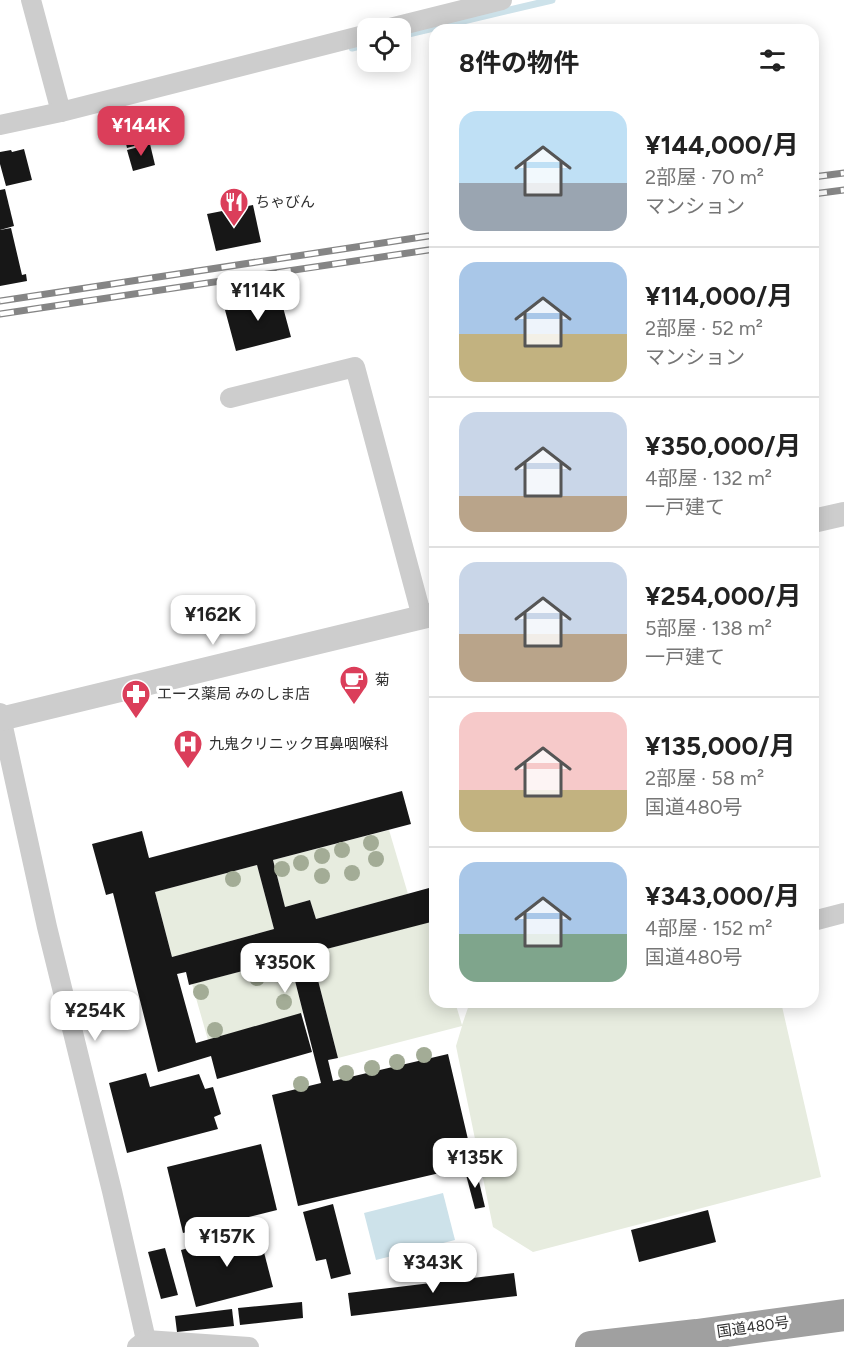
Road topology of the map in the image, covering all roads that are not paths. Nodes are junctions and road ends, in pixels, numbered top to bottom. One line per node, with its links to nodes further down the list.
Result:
1 (31, 0): 5 (street)
2 (502, 0): 3 (street)
3 (411, 23)
4 (357, 37): 5 (street)
5 (61, 112): 6 (street)
6 (0, 125)
7 (230, 398): 10 (street)
8 (844, 514): 9 (street)
9 (819, 520)
10 (428, 615): 11 (street)
11 (0, 717): 15 (street)
12 (844, 913): 13 (street)
13 (819, 919)
14 (844, 1315): 17 (highway, 国道480号)
15 (142, 1343): 16 (street)
16 (249, 1347)
17 (591, 1347)

